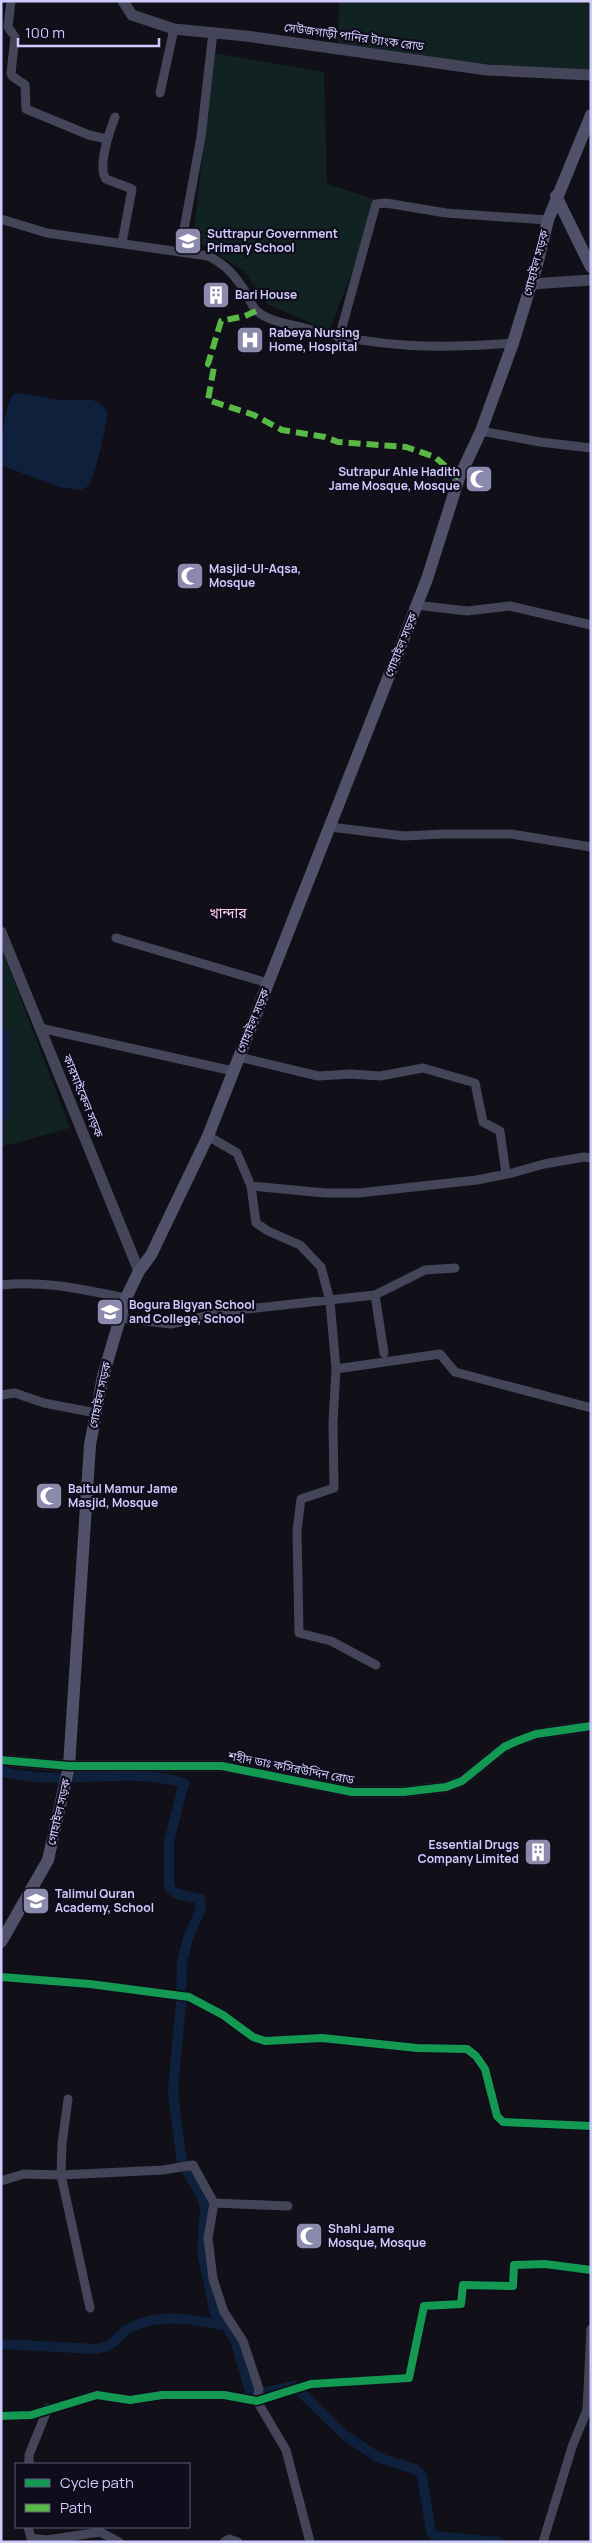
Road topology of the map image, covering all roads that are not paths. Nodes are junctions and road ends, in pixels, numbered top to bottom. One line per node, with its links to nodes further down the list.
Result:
1 (11, 1): 9 (street)
2 (123, 1): 3 (street, সেউজগাড়ী পানির ট্যাংক রোড)
3 (174, 29): 4 (street, সেউজগাড়ী পানির ট্যাংক রোড); 6 (street)
4 (212, 32): 5 (street, সেউজগাড়ী পানির ট্যাংক রোড); 14 (street)
5 (591, 75)
6 (160, 93)
7 (591, 115): 10 (main road, গোহাইল সড়ক)
8 (115, 117): 9 (street)
9 (107, 139): 13 (street)
10 (556, 196): 12 (main road, গোহাইল সড়ক); 15 (main road)
11 (1, 219): 13 (street)
12 (548, 220): 17 (main road, গোহাইল সড়ক); 18 (street)
13 (122, 243): 14 (street)
14 (180, 251): 18 (street)
15 (591, 266)
16 (591, 280): 17 (street)
17 (531, 284): 19 (main road, গোহাইল সড়ক)
18 (339, 338): 19 (street)
19 (513, 343): 20 (main road, গোহাইল সড়ক)
20 (481, 430): 21 (street); 22 (main road, গোহাইল সড়ক)
21 (591, 448)
22 (416, 605): 23 (street); 24 (main road, গোহাইল সড়ক)
23 (591, 625)
24 (330, 827): 25 (street); 28 (main road, গোহাইল সড়ক)
25 (591, 847)
26 (1, 932): 29 (street, কারমাইকেল সড়ক)
27 (116, 938): 28 (street)
28 (268, 983): 30 (main road, গোহাইল সড়ক)
29 (40, 1028): 31 (street); 37 (street, কারমাইকেল সড়ক)
30 (239, 1057): 31 (main road, গোহাইল সড়ক); 34 (street)
31 (233, 1071): 32 (main road, গোহাইল সড়ক)
32 (208, 1136): 35 (street); 37 (main road, গোহাইল সড়ক)
33 (591, 1158): 34 (street)
34 (506, 1174): 35 (street)
35 (251, 1186): 41 (street)
36 (455, 1268): 39 (street)
37 (139, 1272): 40 (main road, গোহাইল সড়ক)
38 (1, 1286): 40 (street)
39 (375, 1295): 41 (street); 43 (street)
40 (126, 1298): 42 (main road, গোহাইল সড়ক)
41 (330, 1301): 42 (street); 44 (street)
42 (120, 1318): 47 (main road, গোহাইল সড়ক)
43 (384, 1353)
44 (336, 1369): 46 (street); 48 (street)
45 (1, 1395): 47 (street)
46 (591, 1408)
47 (96, 1413): 51 (main road, গোহাইল সড়ক)
48 (376, 1665)
49 (591, 1726): 51 (street, শহীদ ডাঃ কসিরউদ্দিন রোড)
50 (1, 1760): 51 (street, শহীদ ডাঃ কসিরউদ্দিন রোড)
51 (69, 1769): 52 (main road, গোহাইল সড়ক)
52 (1, 1942)
53 (1, 1977): 55 (street)
54 (68, 2099): 56 (street)
55 (591, 2126)
56 (61, 2175): 57 (street); 58 (street); 61 (street)
57 (1, 2180)
58 (214, 2203): 59 (street); 63 (street)
59 (288, 2206)
60 (591, 2270): 63 (street)
61 (90, 2308)
62 (591, 2328): 72 (street)
63 (259, 2395): 64 (street); 71 (street)
64 (48, 2408): 65 (street); 66 (street)
65 (1, 2416)
66 (29, 2463)
67 (28, 2528): 68 (street)
68 (119, 2542)
69 (224, 2542): 70 (street)
70 (238, 2542)
71 (310, 2542)
72 (543, 2542)

